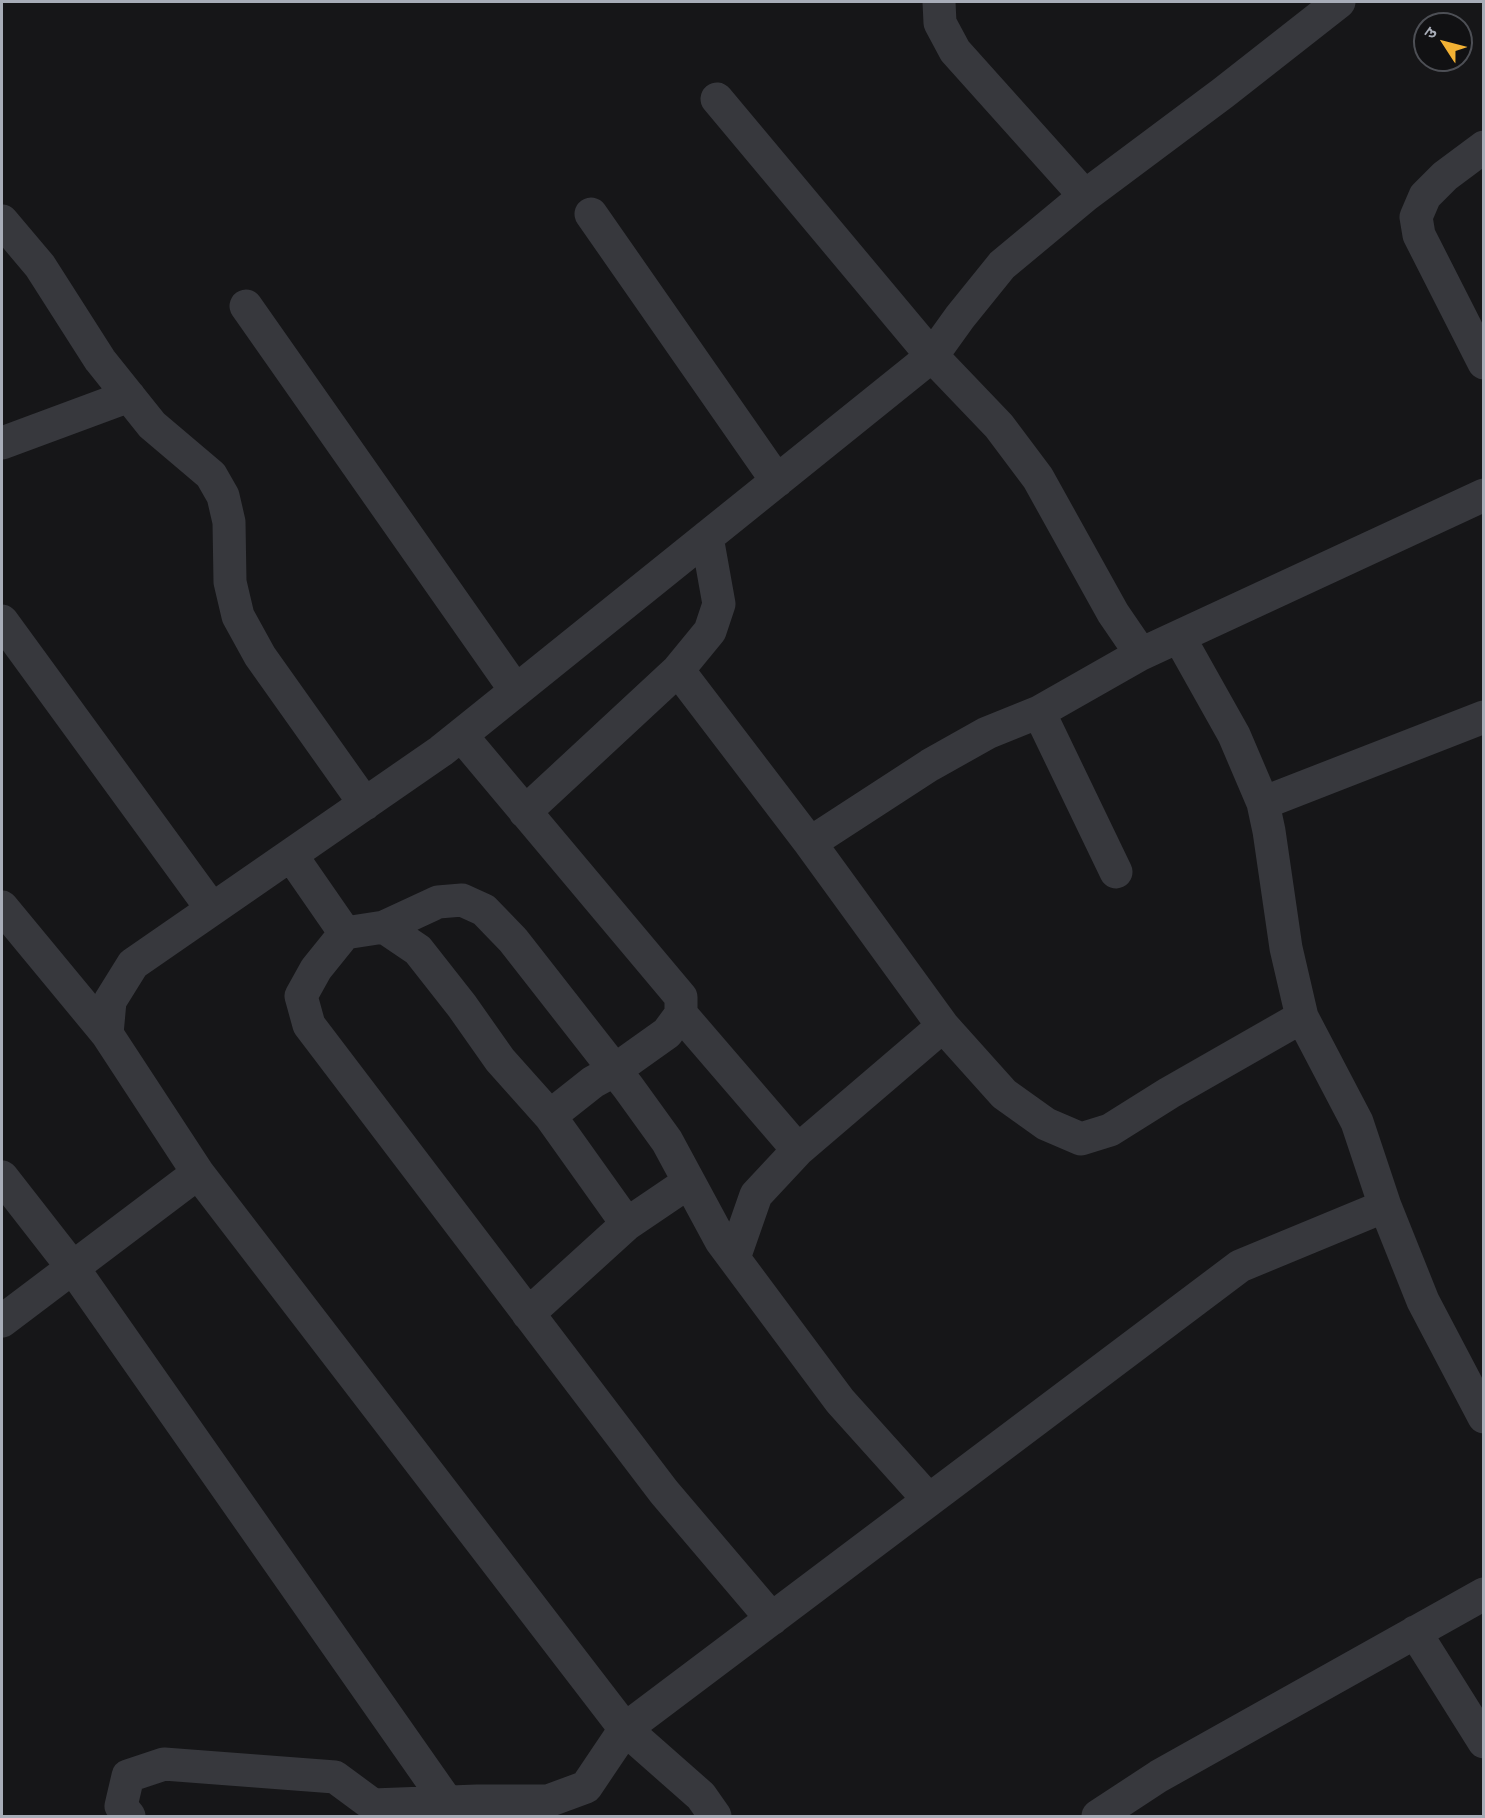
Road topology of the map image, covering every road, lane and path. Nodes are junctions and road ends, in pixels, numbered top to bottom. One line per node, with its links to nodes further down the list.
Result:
1 (939, 2): 5 (street)
2 (1339, 2): 5 (street)
3 (717, 99): 9 (street)
4 (1484, 147): 10 (street)
5 (1085, 196): 9 (street)
6 (591, 214): 13 (street)
7 (2, 221): 11 (street)
8 (246, 306): 20 (street)
9 (932, 356): 13 (street); 18 (street)
10 (1484, 363)
11 (129, 396): 12 (street); 25 (street)
12 (2, 443)
13 (777, 481): 15 (street)
14 (1484, 495): 17 (street)
15 (707, 537): 19 (street); 20 (street)
16 (2, 621): 31 (street)
17 (1179, 637): 18 (street); 24 (street)
18 (1142, 654): 21 (street)
19 (678, 670): 26 (street); 27 (street)
20 (516, 691): 23 (street)
21 (1039, 712): 27 (street); 29 (street)
22 (1484, 717): 24 (street)
23 (461, 735): 25 (street); 26 (street)
24 (1263, 803): 35 (street)
25 (365, 804): 28 (street)
26 (525, 812): 34 (street)
27 (810, 843): 36 (street)
28 (291, 855): 31 (street); 33 (street)
29 (1116, 872)
30 (2, 907): 37 (street)
31 (212, 909): 37 (street)
32 (384, 927): 33 (street); 38 (street); 39 (street)
33 (345, 933): 48 (street)
34 (681, 1014): 38 (street); 40 (street)
35 (1302, 1017): 36 (street); 44 (street)
36 (943, 1026): 40 (street)
37 (107, 1034): 41 (street)
38 (615, 1070): 39 (street); 43 (street)
39 (550, 1116): 45 (street)
40 (798, 1150): 46 (street)
41 (198, 1173): 47 (street); 55 (street)
42 (2, 1177): 47 (street)
43 (689, 1182): 45 (street); 46 (street)
44 (1385, 1206): 50 (street); 51 (street)
45 (627, 1224): 48 (street)
46 (734, 1258): 51 (street)
47 (73, 1268): 49 (street); 57 (street)
48 (528, 1314): 53 (street)
49 (2, 1321)
50 (1484, 1417)
51 (928, 1500): 53 (street)
52 (1484, 1594): 54 (street)
53 (772, 1619): 55 (street)
54 (1415, 1632): 56 (street); 61 (street)
55 (626, 1730): 57 (street); 60 (street)
56 (1484, 1743)
57 (447, 1802): 58 (street)
58 (376, 1811): 59 (street)
59 (129, 1816)
60 (716, 1816)
61 (1098, 1816)

